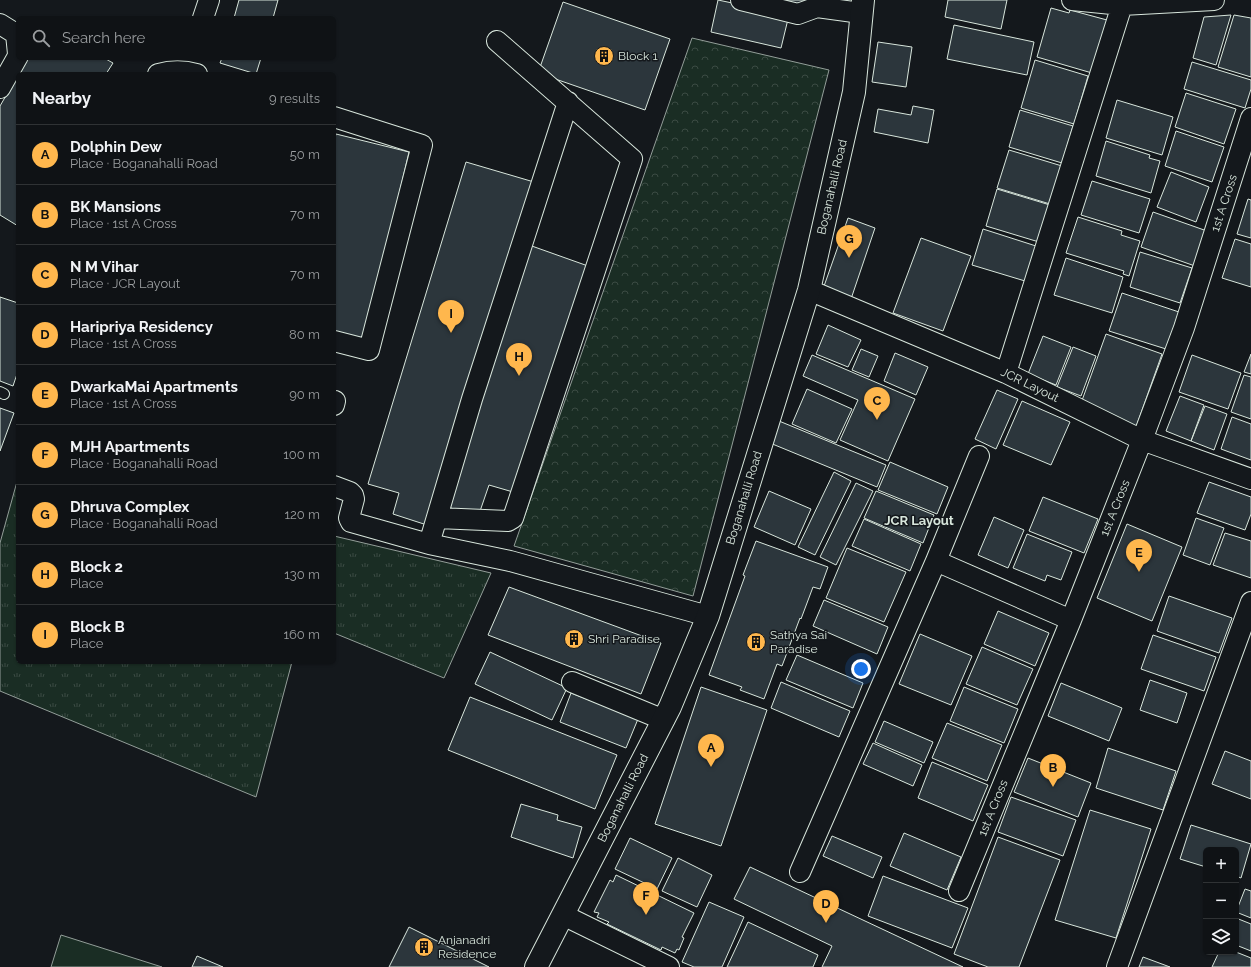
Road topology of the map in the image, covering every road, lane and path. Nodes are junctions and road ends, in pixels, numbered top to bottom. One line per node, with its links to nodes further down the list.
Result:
1 (209, 0): 7 (street)
2 (741, 0): 6 (street)
3 (1072, 0): 5 (street)
4 (1214, 0): 5 (street)
5 (1122, 5): 20 (street)
6 (862, 6): 18 (street, Boganahalli Road)
7 (204, 16)
8 (0, 24): 9 (street)
9 (16, 34)
10 (497, 41): 15 (street)
11 (16, 59): 14 (street)
12 (191, 67): 13 (street)
13 (165, 72)
14 (0, 88)
15 (568, 102): 25 (street); 25 (street)
16 (336, 118): 19 (street)
17 (1251, 118): 21 (street, 1st A Cross)
18 (809, 290): 20 (street, JCR Layout); 29 (street, Boganahalli Road)
19 (336, 342)
20 (1006, 374): 21 (street, JCR Layout)
21 (1142, 440): 23 (street, JCR Layout); 30 (street, 1st A Cross)
22 (979, 456): 27 (street)
23 (1251, 479)
24 (336, 487): 26 (street)
25 (437, 518): 26 (street)
26 (429, 544): 29 (street)
27 (936, 561): 30 (street); 33 (street)
28 (1251, 602): 38 (street)
29 (708, 616): 32 (street, Boganahalli Road)
30 (1071, 620): 34 (street, 1st A Cross)
31 (572, 682): 32 (street)
32 (664, 720): 35 (street, Boganahalli Road)
33 (800, 872)
34 (959, 891)
35 (563, 916): 36 (street, Boganahalli Road); 37 (street)
36 (536, 967)
37 (669, 967)
38 (1117, 967)

